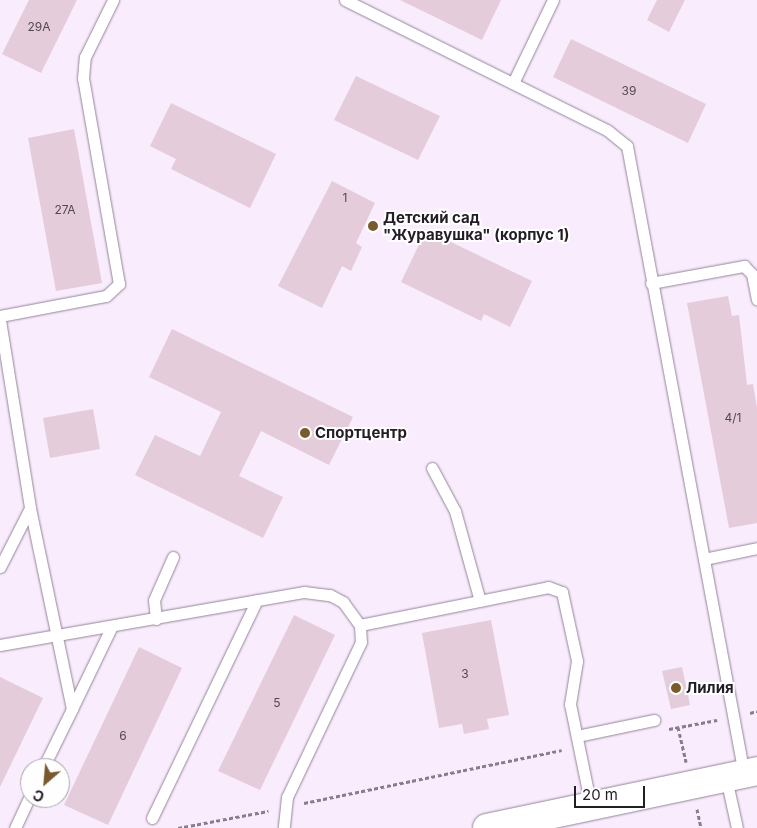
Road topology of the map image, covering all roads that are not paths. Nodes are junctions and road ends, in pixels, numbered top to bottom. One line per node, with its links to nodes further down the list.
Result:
1 (113, 0): 7 (lane)
2 (345, 0): 4 (lane)
3 (552, 0): 4 (lane)
4 (513, 83): 5 (lane)
5 (652, 283): 6 (lane); 12 (lane)
6 (757, 300)
7 (0, 318): 9 (lane)
8 (432, 468): 15 (lane)
9 (30, 508): 13 (lane); 19 (lane)
10 (757, 548): 12 (lane)
11 (173, 557): 16 (lane)
12 (704, 559): 25 (lane)
13 (0, 567)
14 (257, 600): 16 (lane); 17 (lane); 28 (lane)
15 (480, 601): 17 (lane); 23 (lane)
16 (156, 619): 18 (lane)
17 (360, 625): 30 (lane)
18 (112, 628): 19 (lane); 21 (lane)
19 (57, 637): 20 (lane); 21 (lane)
20 (0, 645)
21 (72, 708): 24 (lane)
22 (654, 720): 23 (lane)
23 (578, 742): 26 (lane)
24 (48, 758)
25 (742, 774): 26 (street); 32 (lane)
26 (591, 806): 31 (street)
27 (24, 808): 29 (lane)
28 (152, 818)
29 (14, 828)
30 (284, 828)
31 (487, 828)
32 (737, 828)

